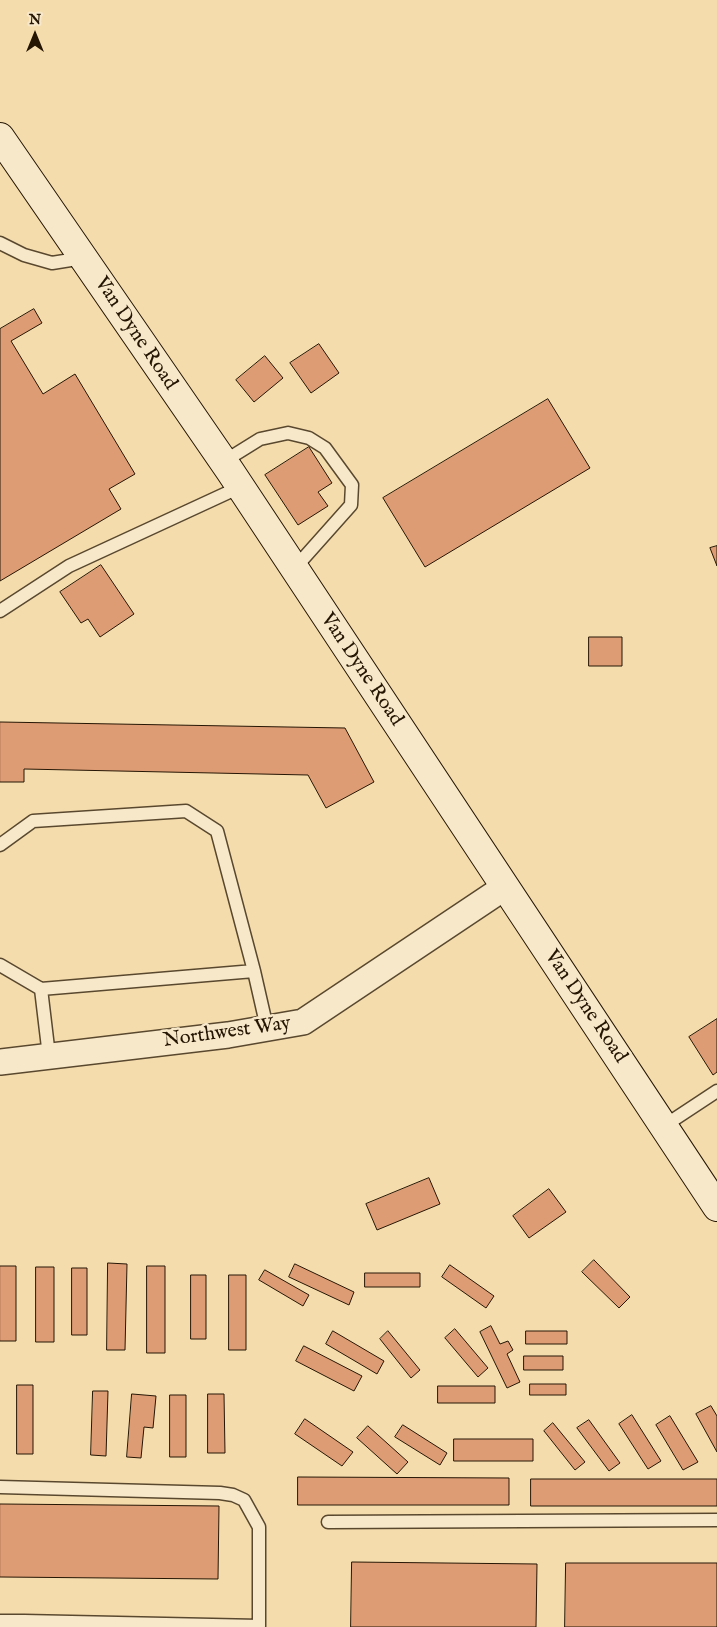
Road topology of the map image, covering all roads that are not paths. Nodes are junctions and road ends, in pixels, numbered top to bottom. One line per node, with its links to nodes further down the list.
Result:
1 (4, 150): 3 (street, Van Dyne Road)
2 (0, 243): 3 (lane)
3 (83, 258): 4 (street, Van Dyne Road)
4 (223, 462): 5 (street, Van Dyne Road); 6 (lane)
5 (240, 487): 6 (street, Van Dyne Road); 7 (lane)
6 (294, 569): 9 (street, Van Dyne Road)
7 (0, 610)
8 (0, 845): 11 (lane)
9 (505, 887): 13 (street, Northwest Way); 17 (street, Van Dyne Road)
10 (0, 965): 12 (lane)
11 (254, 971): 12 (lane); 13 (lane)
12 (41, 989): 14 (lane)
13 (267, 1028): 14 (street, Northwest Way)
14 (49, 1056): 15 (street, Northwest Way)
15 (0, 1062)
16 (717, 1092): 17 (lane)
17 (664, 1126): 18 (street, Van Dyne Road)
18 (717, 1207)
19 (0, 1487): 23 (lane)
20 (717, 1520): 21 (lane)
21 (328, 1522)
22 (0, 1621): 23 (lane)
23 (28, 1624)

